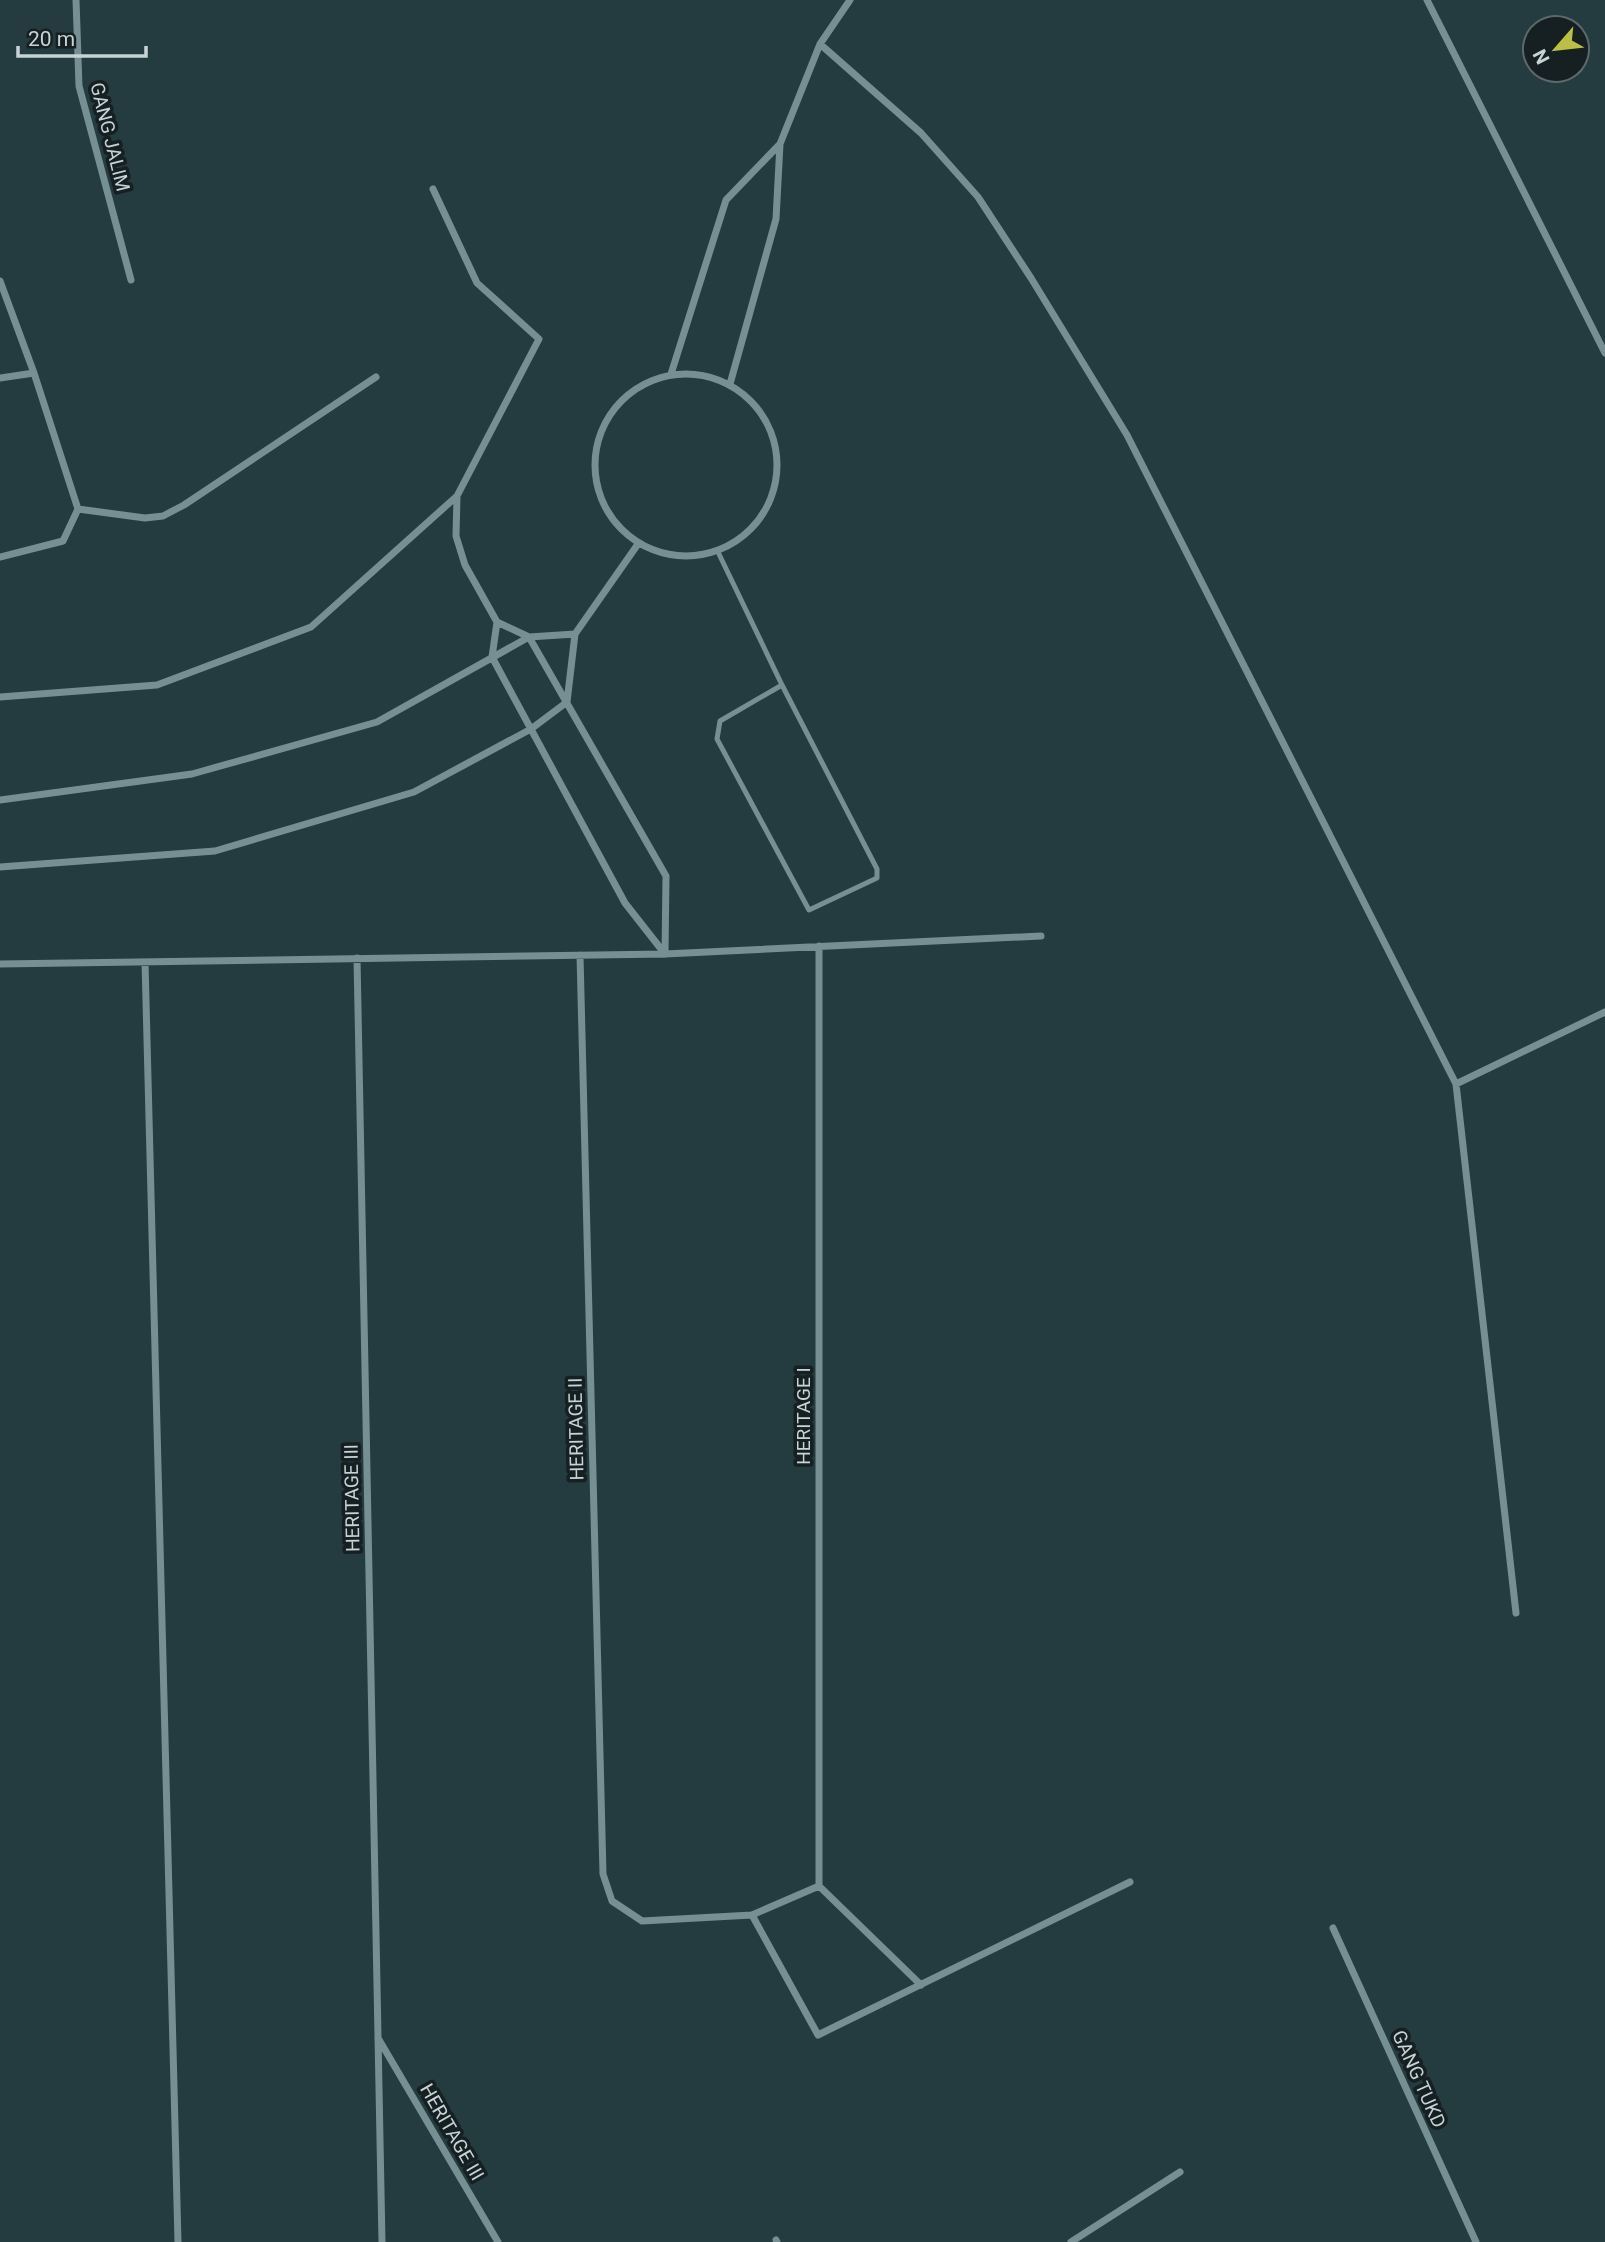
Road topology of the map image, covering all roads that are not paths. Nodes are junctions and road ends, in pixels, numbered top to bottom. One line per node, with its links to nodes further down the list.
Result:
1 (75, 0): 7 (street, GANG JALIM)
2 (850, 0): 4 (street)
3 (1427, 0): 9 (street)
4 (820, 44): 5 (street); 38 (street)
5 (780, 144): 11 (street); 14 (street)
6 (433, 189): 15 (street)
7 (131, 280)
8 (0, 281): 10 (street)
9 (1605, 353)
10 (34, 373): 13 (street); 16 (street)
11 (671, 374): 14 (street); 17 (street)
12 (376, 377): 16 (street)
13 (0, 378)
14 (730, 384): 18 (street)
15 (457, 496): 20 (street); 25 (street)
16 (78, 509): 19 (street)
17 (638, 544): 18 (street); 21 (street)
18 (718, 552): 24 (lane)
19 (0, 557)
20 (497, 622): 22 (street); 23 (street)
21 (575, 634): 22 (street); 26 (street)
22 (529, 637): 23 (street); 26 (street)
23 (492, 657): 27 (street); 28 (street)
24 (782, 685): 24 (lane)
25 (0, 697)
26 (567, 702): 27 (street); 32 (street)
27 (531, 729): 29 (street); 32 (street)
28 (0, 800)
29 (0, 867)
30 (1041, 936): 31 (street)
31 (819, 946): 32 (street); 41 (street, HERITAGE I)
32 (665, 954): 33 (street)
33 (580, 955): 34 (street); 42 (street, HERITAGE II)
34 (357, 958): 35 (street); 45 (street, HERITAGE III)
35 (145, 962): 36 (street); 47 (street)
36 (0, 964)
37 (1605, 1012): 38 (street)
38 (1456, 1084): 39 (street)
39 (1516, 1613)
40 (1130, 1882): 44 (street)
41 (818, 1886): 42 (street); 44 (street)
42 (752, 1915): 44 (street)
43 (1333, 1928): 51 (street, GANG TUKD)
44 (920, 1985)
45 (378, 2038): 48 (street, HERITAGE III); 49 (street, HERITAGE III)
46 (1180, 2172): 50 (street)
47 (178, 2242)
48 (382, 2242)
49 (498, 2242)
50 (1071, 2242)
51 (1476, 2242)

